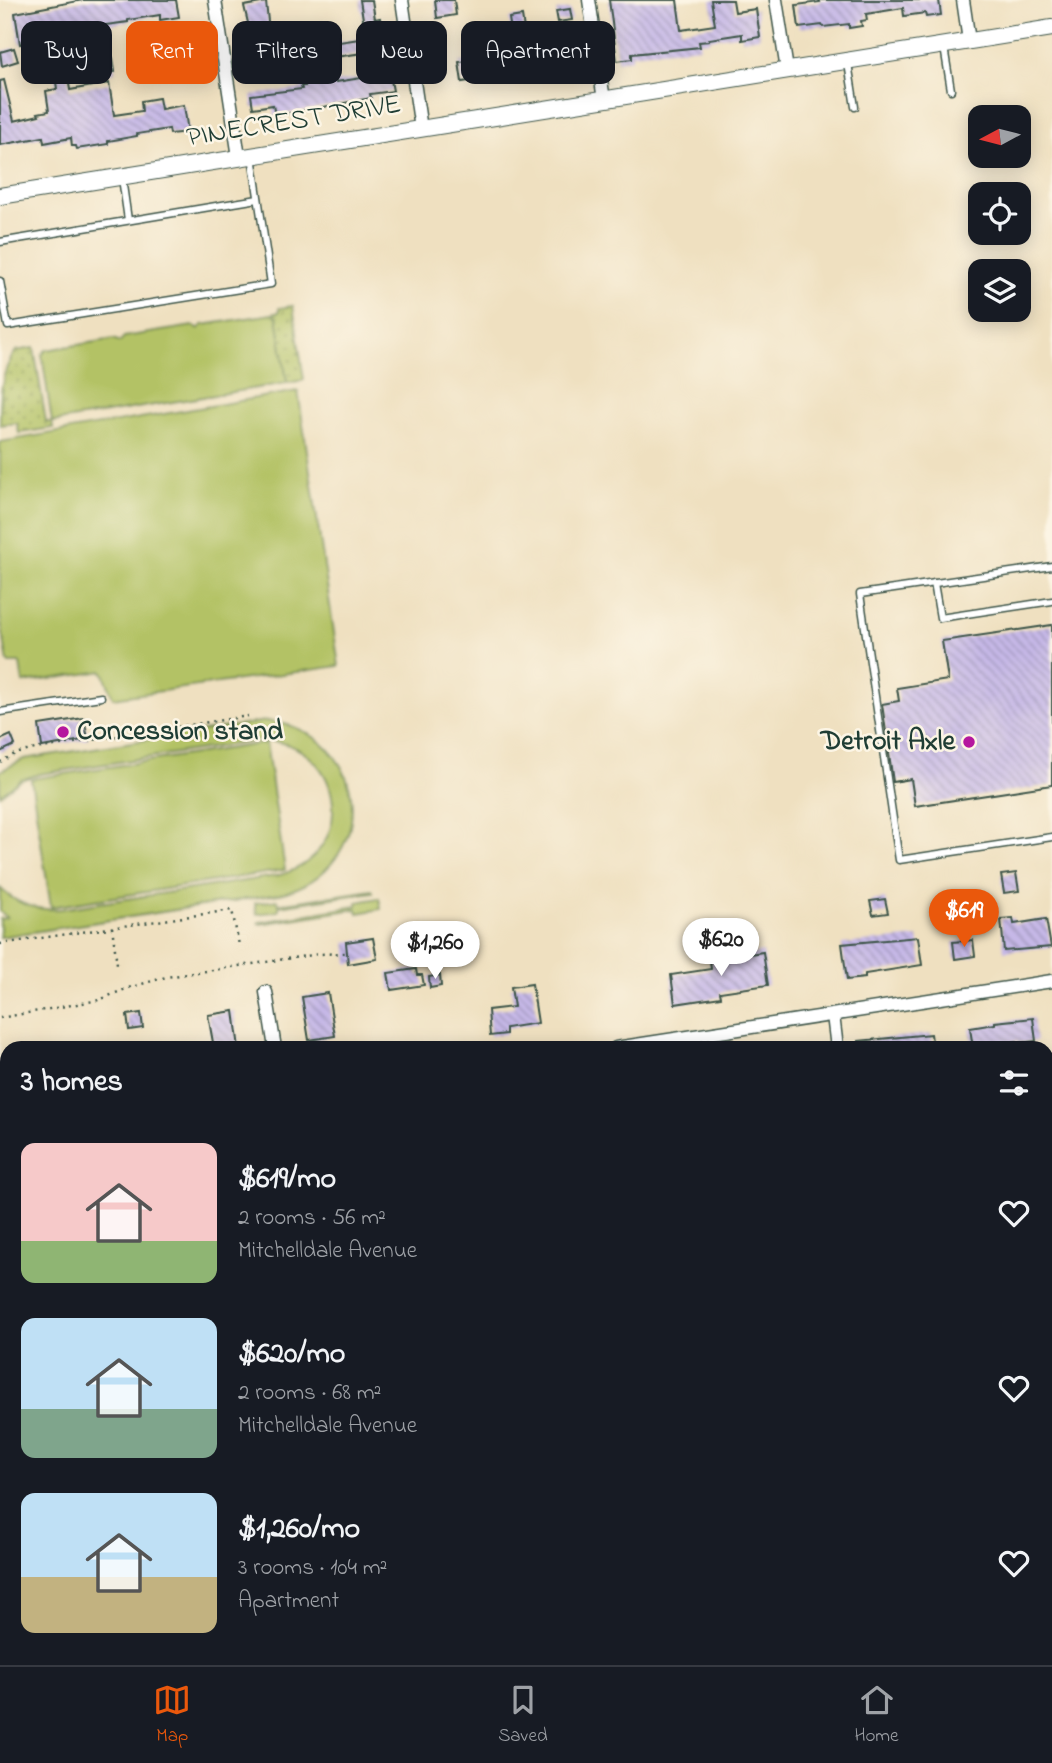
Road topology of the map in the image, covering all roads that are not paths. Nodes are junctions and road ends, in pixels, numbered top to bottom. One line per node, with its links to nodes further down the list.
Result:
1 (215, 0): 15 (street)
2 (402, 0): 14 (street)
3 (589, 0): 12 (street)
4 (776, 0): 10 (street)
5 (963, 0): 7 (street)
6 (1052, 28): 7 (street, PINECREST DRIVE)
7 (969, 41): 8 (street, PINECREST DRIVE)
8 (944, 45): 9 (street, PINECREST DRIVE); 11 (lane)
9 (848, 61): 10 (street, PINECREST DRIVE); 13 (lane)
10 (787, 70): 12 (street, PINECREST DRIVE)
11 (951, 90)
12 (604, 100): 14 (street, PINECREST DRIVE)
13 (855, 107)
14 (421, 129): 15 (street, PINECREST DRIVE)
15 (245, 156): 16 (street, PINECREST DRIVE); 18 (lane)
16 (121, 177): 17 (street, PINECREST DRIVE); 19 (lane)
17 (0, 196)
18 (258, 199): 19 (lane); 21 (lane)
19 (128, 220): 20 (lane)
20 (0, 242)
21 (0, 281)
22 (1052, 566): 23 (lane)
23 (934, 583): 24 (lane); 27 (lane)
24 (1052, 601)
25 (101, 697): 26 (lane)
26 (0, 712)
27 (1052, 837)
28 (1052, 981): 30 (street)
29 (266, 992): 31 (street)
30 (833, 1015): 32 (street); 33 (street)
31 (274, 1041)
32 (662, 1041)
33 (836, 1041)

